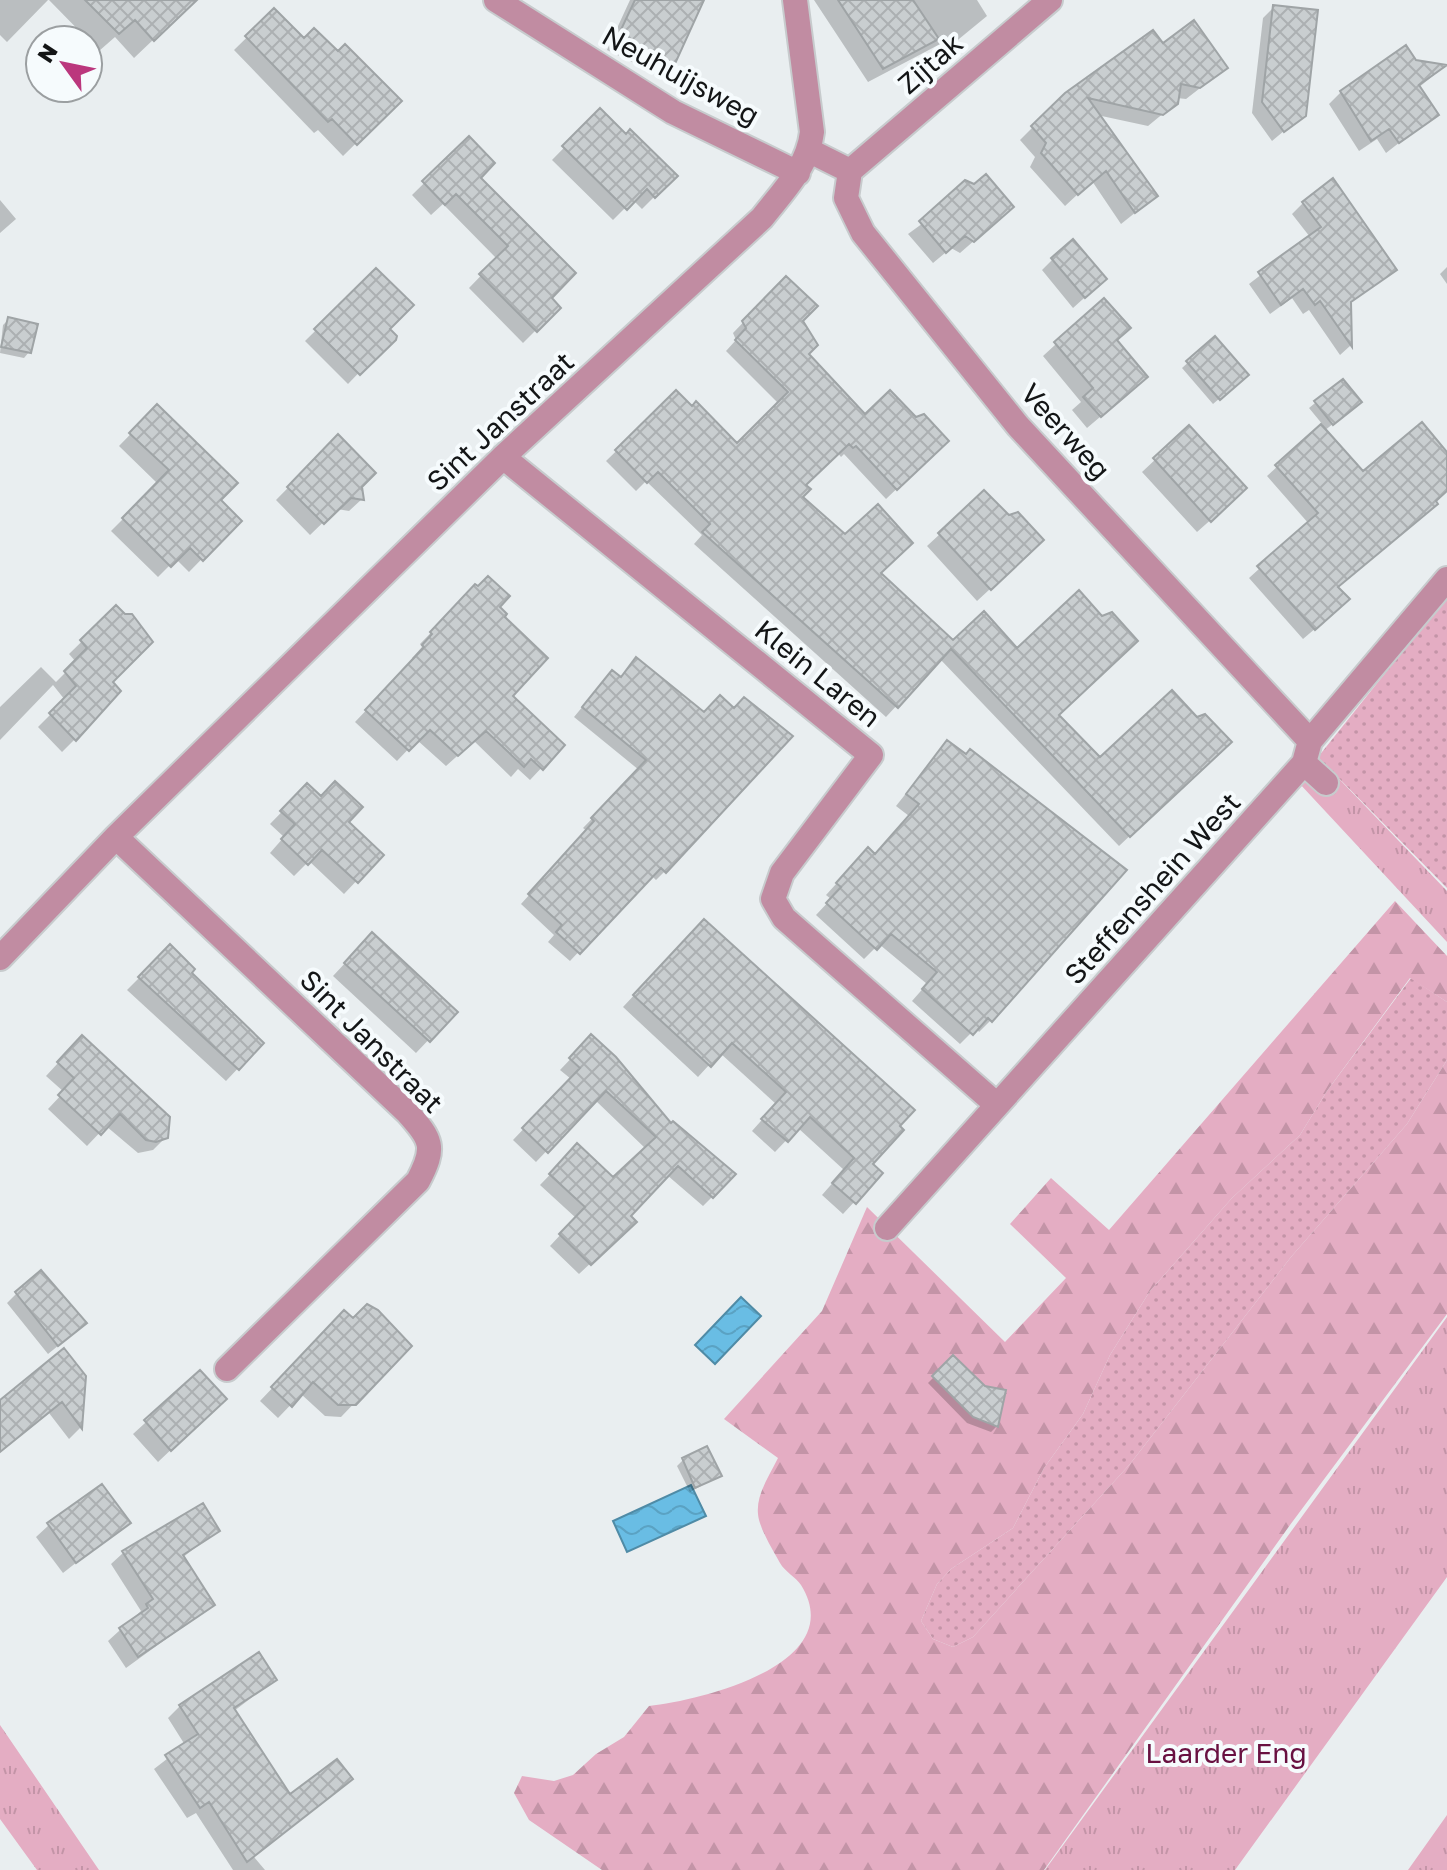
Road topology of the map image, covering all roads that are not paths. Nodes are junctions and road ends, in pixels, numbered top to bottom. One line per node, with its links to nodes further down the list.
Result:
1 (496, 0): 6 (street, Neuhuijsweg)
2 (795, 0): 4 (street, Sint Janstraat)
3 (1050, 0): 5 (street, Zijtak)
4 (810, 151): 5 (street); 6 (street, Sint Janstraat)
5 (850, 171): 9 (street, Veerweg)
6 (798, 173): 7 (street, Sint Janstraat)
7 (503, 457): 11 (street, Sint Janstraat); 13 (street, Klein Laren)
8 (1447, 579): 9 (street, Steffenshein West)
9 (1307, 752): 10 (street, Veerweg); 13 (street, Steffenshein West)
10 (1326, 783)
11 (116, 837): 12 (street, Sint Janstraat); 15 (street, Sint Janstraat)
12 (0, 958)
13 (997, 1105): 14 (street, Steffenshein West)
14 (887, 1228)
15 (227, 1369)

